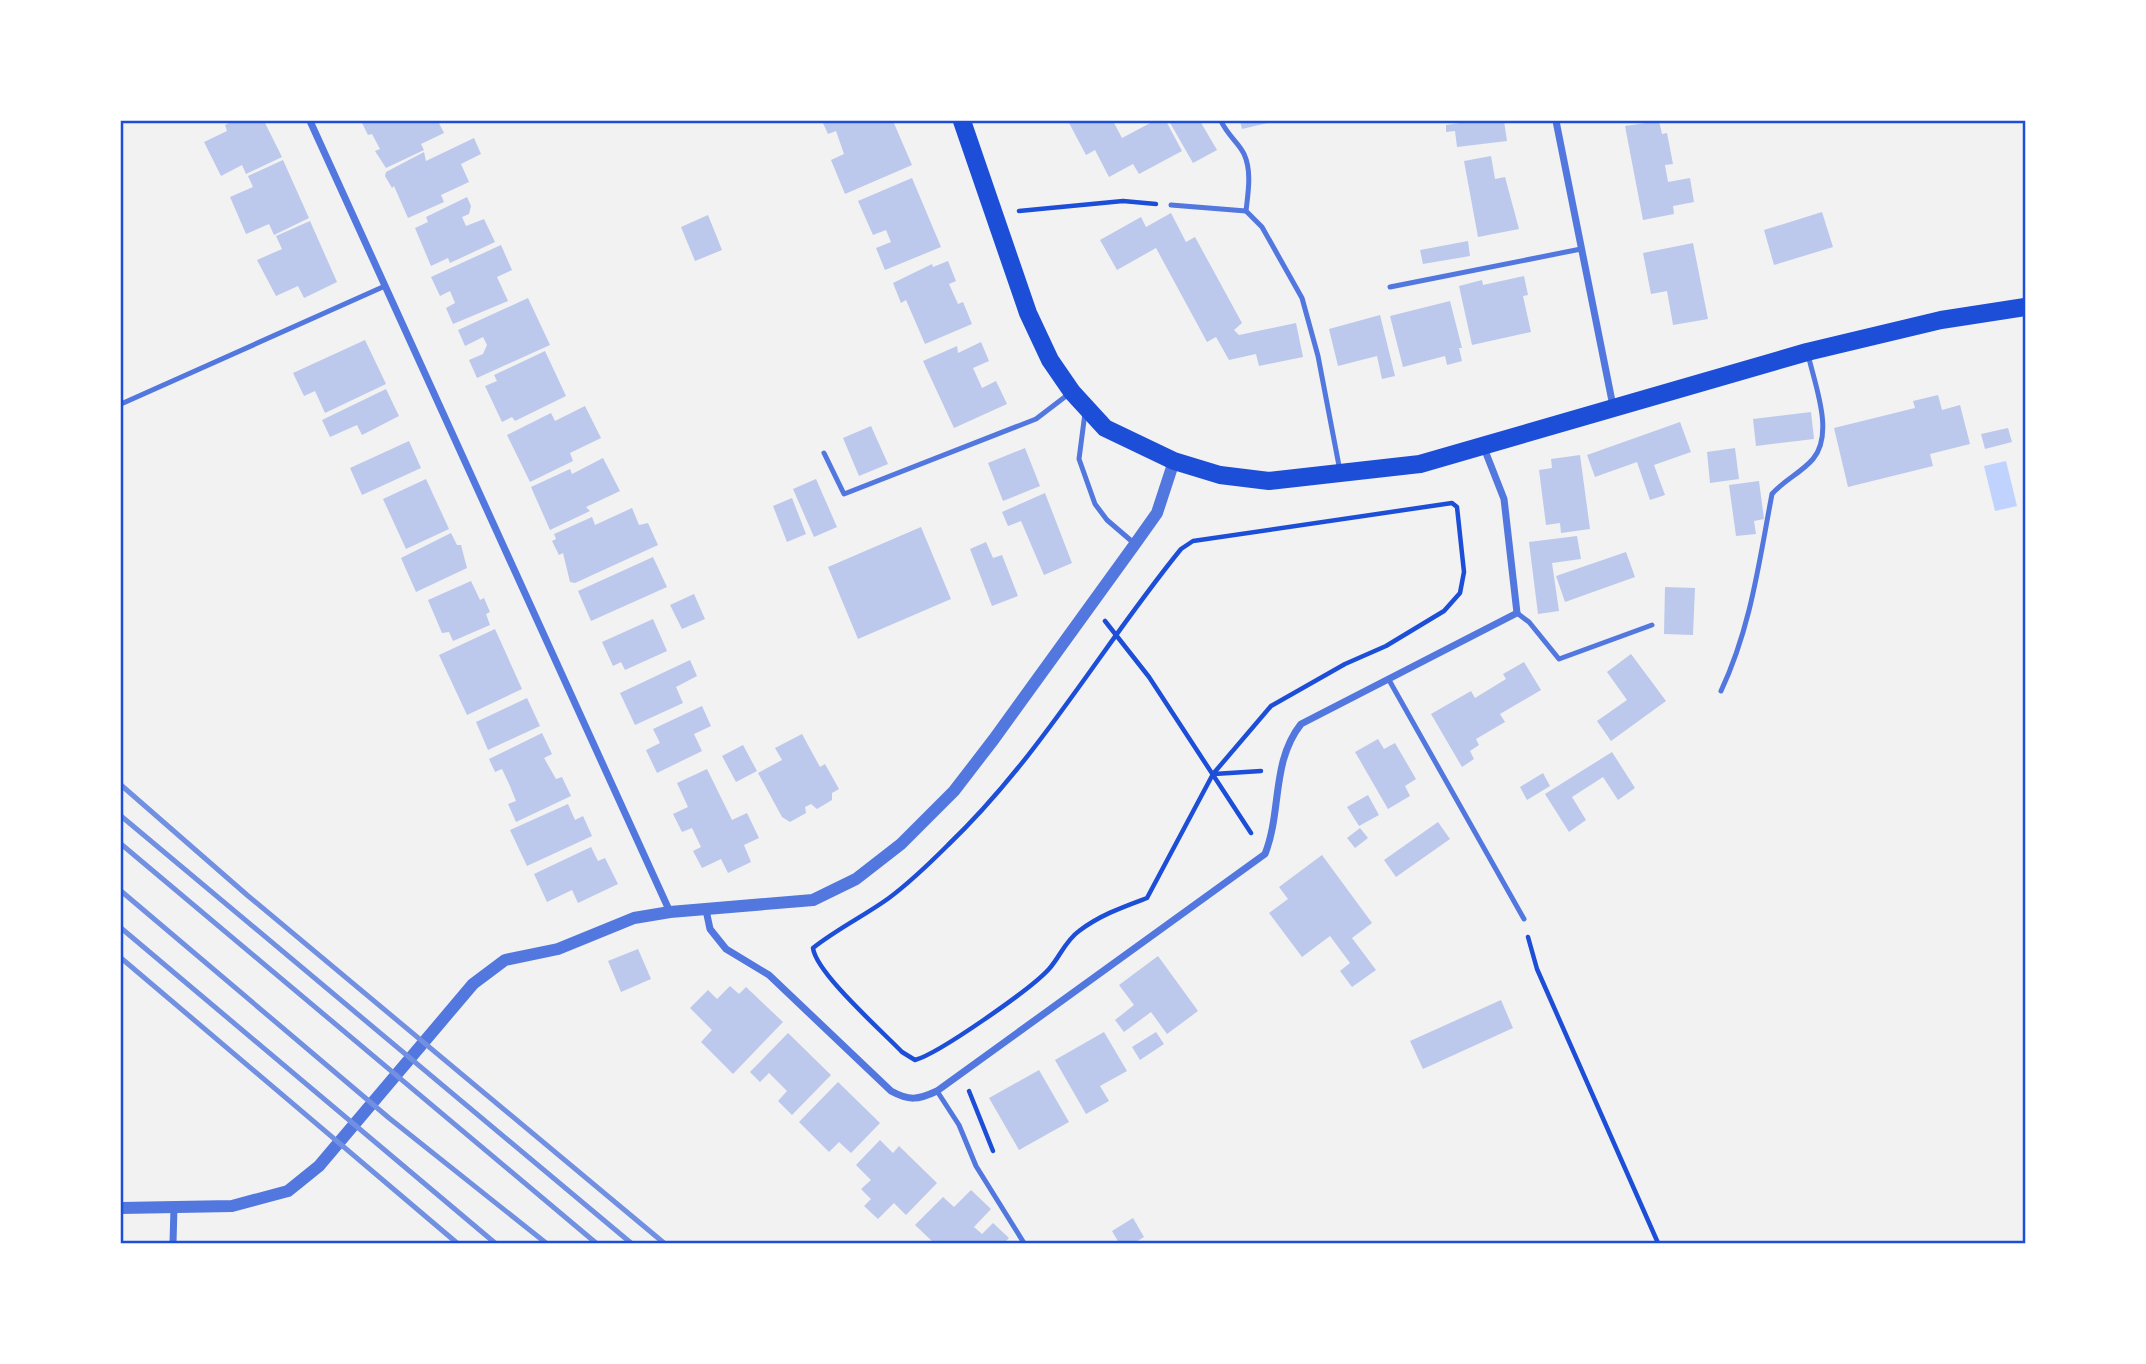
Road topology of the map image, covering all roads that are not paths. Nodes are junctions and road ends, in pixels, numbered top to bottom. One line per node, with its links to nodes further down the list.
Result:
1 (310, 121): 8 (street)
2 (962, 121): 12 (main road)
3 (1221, 121): 6 (lane)
4 (1556, 121): 7 (street)
5 (1171, 205): 6 (lane)
6 (1246, 211): 19 (lane)
7 (1581, 249): 9 (lane); 14 (street)
8 (385, 286): 13 (lane); 26 (street)
9 (1390, 287)
10 (2025, 307): 11 (main road)
11 (1807, 352): 14 (main road); 24 (lane)
12 (1072, 391): 15 (main road); 17 (lane)
13 (121, 404)
14 (1613, 407): 16 (main road)
15 (1085, 408): 18 (main road); 20 (lane)
16 (1484, 448): 19 (main road); 21 (street)
17 (824, 453)
18 (1174, 461): 19 (main road); 20 (street)
19 (1340, 474)
20 (1135, 544): 25 (street)
21 (1517, 613): 22 (lane); 23 (street)
22 (1652, 625)
23 (1389, 680): 27 (lane); 28 (street)
24 (1721, 691)
25 (706, 910): 26 (street); 28 (street)
26 (670, 912): 29 (street)
27 (1524, 919)
28 (937, 1091): 32 (lane)
29 (174, 1207): 30 (street); 31 (street)
30 (121, 1208)
31 (173, 1243)
32 (1024, 1243)

